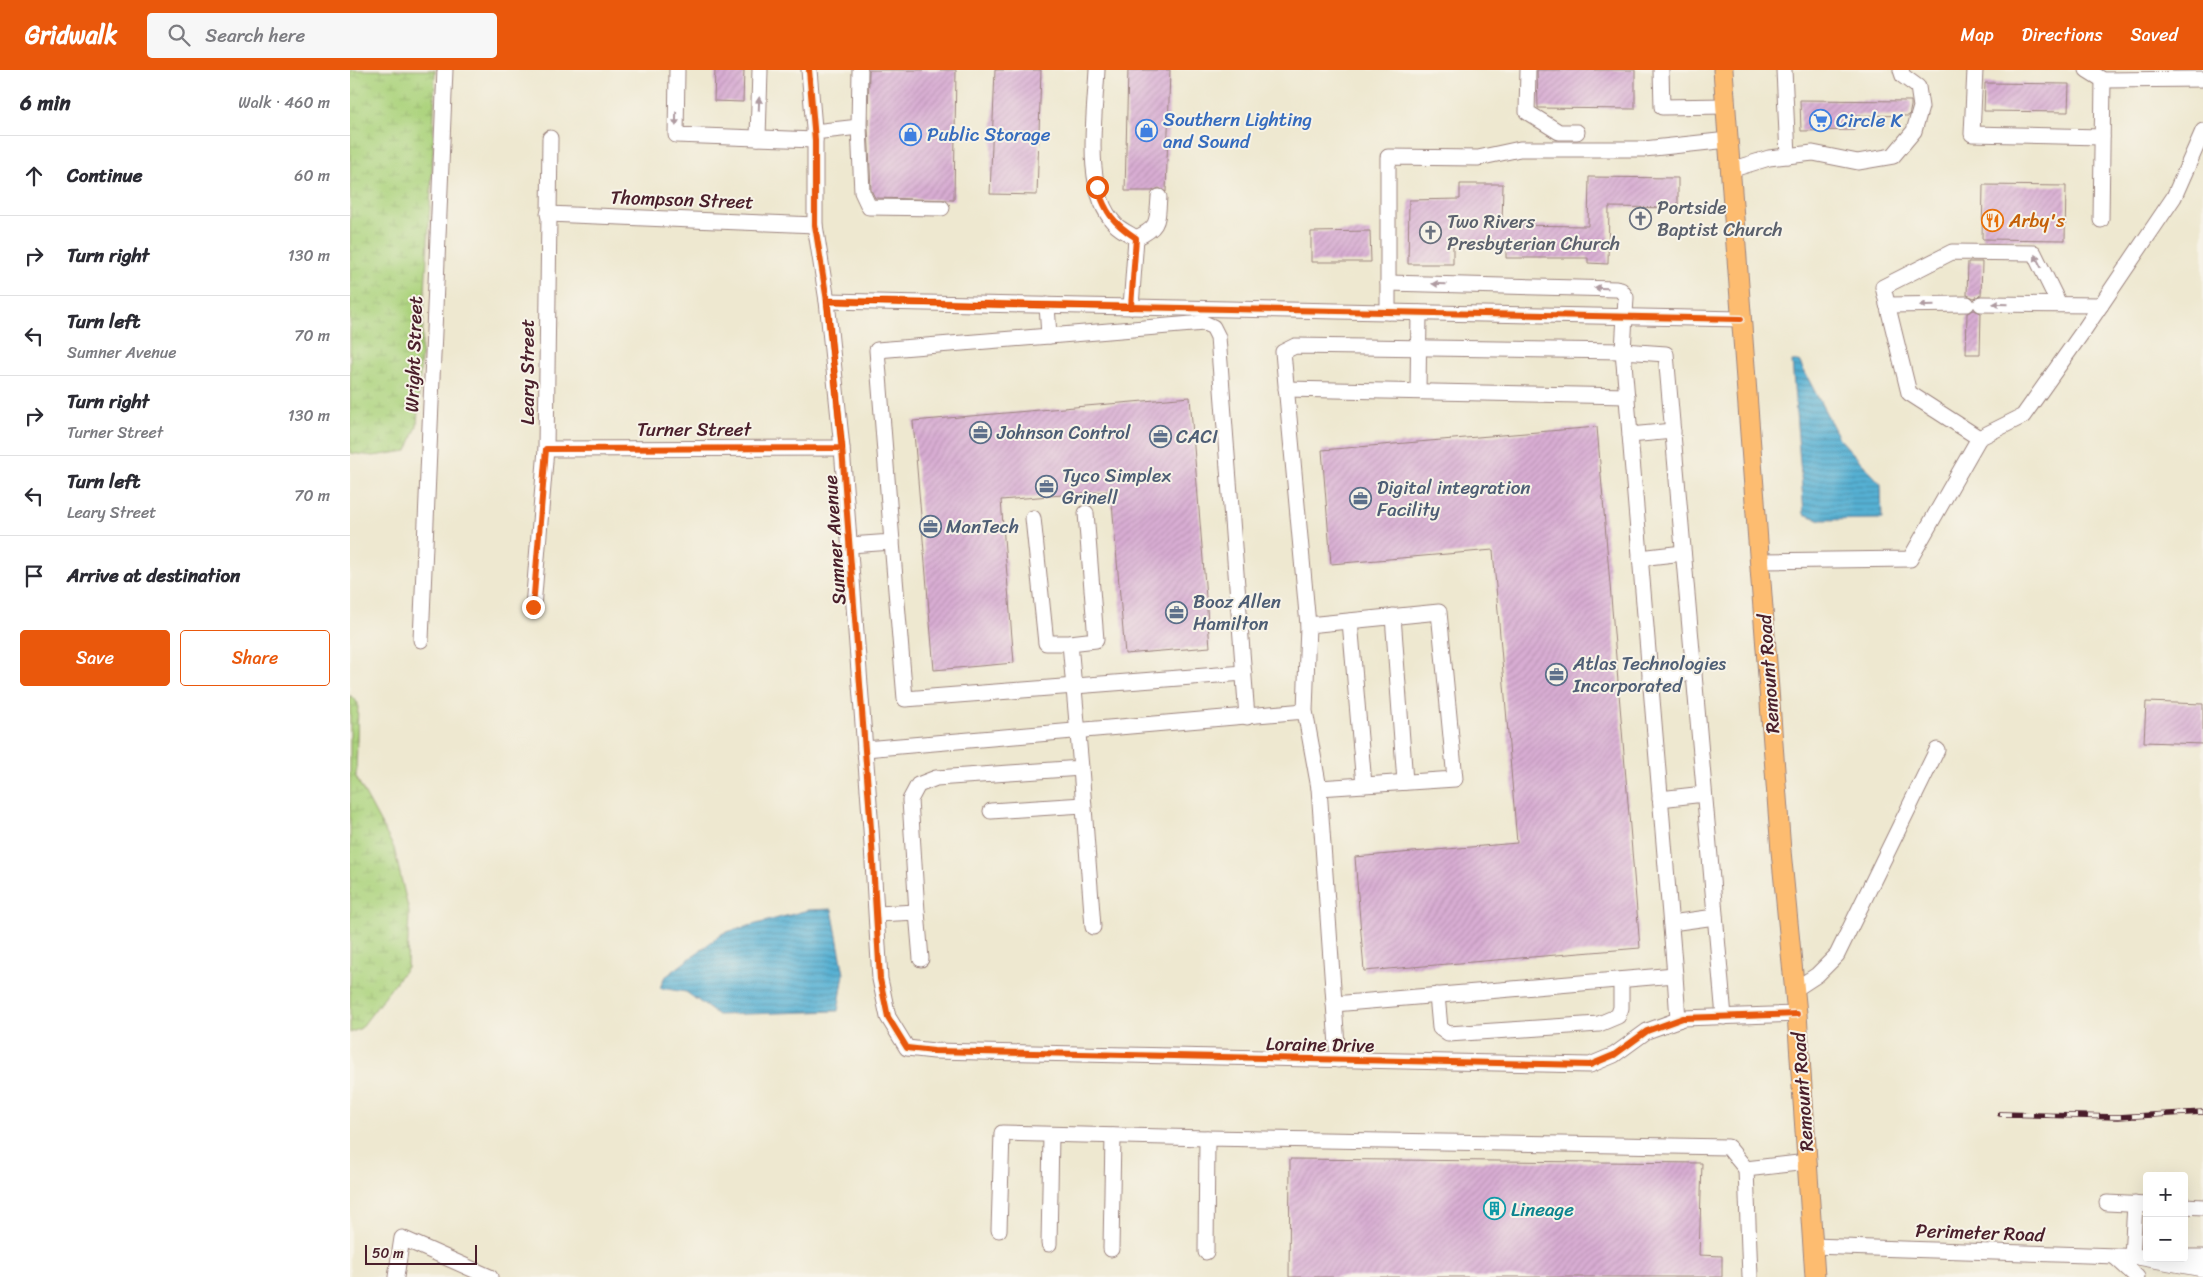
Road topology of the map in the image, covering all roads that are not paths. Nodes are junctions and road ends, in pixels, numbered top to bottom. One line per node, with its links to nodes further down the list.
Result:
1 (445, 70): 66 (street, Wright Street)
2 (677, 70): 23 (street, one-way to 23)
3 (760, 70): 23 (street, one-way to 3)
4 (810, 70): 20 (street, Sumner Avenue)
5 (860, 70): 17 (street)
6 (1097, 70): 32 (street)
7 (1528, 70): 19 (street)
8 (1662, 70): 16 (street)
9 (1723, 70): 16 (main road, Remount Road)
10 (1784, 70): 25 (street)
11 (1901, 70): 25 (street)
12 (1975, 70): 21 (street)
13 (2087, 70): 15 (street)
14 (2203, 79): 15 (street)
15 (2103, 80): 21 (street)
16 (1726, 106): 24 (main road, Remount Road)
17 (859, 127): 20 (street); 28 (street)
18 (2203, 131): 38 (street)
19 (1577, 132)
20 (814, 136): 23 (street); 31 (street, Sumner Avenue)
21 (2102, 137): 30 (street)
22 (550, 138): 29 (street, Leary Street)
23 (758, 138)
24 (1728, 140): 26 (main road, Remount Road); 33 (street)
25 (1788, 156): 26 (street)
26 (1730, 170): 43 (main road, Remount Road)
27 (1159, 197): 32 (street)
28 (942, 208)
29 (548, 214): 31 (street, Thompson Street); 54 (street, Leary Street)
30 (2101, 220)
31 (815, 225): 34 (street, Sumner Avenue)
32 (1136, 238): 39 (street)
33 (1388, 283): 40 (street); 42 (street, one-way to 33)
34 (827, 301): 36 (street); 53 (street, Sumner Avenue)
35 (2060, 304): 37 (street, one-way to 37); 37 (street, one-way to 37); 38 (street)
36 (1047, 305): 39 (street); 44 (street)
37 (1887, 305): 52 (street)
38 (2101, 305): 52 (street)
39 (1131, 307): 40 (street)
40 (1388, 312): 41 (street)
41 (1419, 313): 42 (street); 45 (street)
42 (1626, 317): 43 (street); 46 (street)
43 (1741, 319): 61 (main road, Remount Road)
44 (1049, 336): 57 (street); 68 (street)
45 (1419, 348): 46 (street); 47 (street); 48 (street)
46 (1623, 351): 49 (street); 50 (street)
47 (1286, 389): 48 (street); 65 (street)
48 (1418, 391): 49 (street)
49 (1627, 396): 51 (street)
50 (1673, 431): 51 (street); 59 (street)
51 (1630, 435): 60 (street)
52 (1979, 438): 61 (street)
53 (842, 448): 54 (street, Turner Street); 58 (street, Sumner Avenue)
54 (546, 449): 62 (street, Leary Street)
55 (1086, 513): 67 (street)
56 (1033, 518): 67 (street)
57 (892, 542): 58 (street); 71 (street)
58 (850, 545): 75 (street, Sumner Avenue)
59 (1683, 553): 60 (street); 69 (street)
60 (1640, 558): 70 (street)
61 (1759, 561): 94 (main road, Remount Road)
62 (533, 607)
63 (1393, 616): 64 (street); 78 (street); 78 (street)
64 (1350, 621): 65 (street); 79 (street)
65 (1308, 625): 72 (street)
66 (421, 640)
67 (1070, 643): 71 (street)
68 (1244, 673): 71 (street); 73 (street)
69 (1694, 673): 70 (street); 81 (street)
70 (1650, 678): 82 (street)
71 (1073, 688): 74 (street)
72 (1305, 711): 73 (street); 80 (street)
73 (1247, 717): 74 (street)
74 (1078, 732): 75 (street); 77 (street)
75 (865, 749): 86 (street, Sumner Avenue)
76 (1937, 750): 94 (street)
77 (1081, 768): 83 (street); 85 (street)
78 (1406, 782): 79 (street)
79 (1364, 785): 80 (street)
80 (1319, 788): 96 (street)
81 (1704, 794): 82 (street); 87 (street)
82 (1660, 799): 88 (street)
83 (1083, 805): 84 (street); 89 (street)
84 (991, 811)
85 (917, 912): 86 (street); 90 (street)
86 (876, 914): 92 (street, Sumner Avenue)
87 (1715, 917): 88 (street); 98 (street)
88 (1670, 923): 91 (street)
89 (1093, 928)
90 (921, 959)
91 (1675, 975): 93 (street); 99 (street)
92 (880, 979): 100 (street, Loraine Drive)
93 (1621, 980): 95 (street); 95 (street)
94 (1794, 990): 97 (main road, Remount Road)
95 (1437, 995): 96 (street)
96 (1334, 1004): 100 (street)
97 (1796, 1014): 98 (street, Loraine Drive); 104 (main road, Remount Road)
98 (1724, 1017): 99 (street, Loraine Drive)
99 (1678, 1020): 100 (street, Loraine Drive)
100 (1338, 1060)
101 (1051, 1134): 102 (street); 110 (street); 111 (street)
102 (1113, 1136): 103 (street); 113 (street)
103 (1207, 1138): 105 (street); 114 (street)
104 (1807, 1162): 105 (street); 112 (main road, Remount Road)
105 (1746, 1169): 122 (street)
106 (2107, 1203): 107 (street)
107 (2141, 1204): 116 (street)
108 (2188, 1206): 109 (street)
109 (2203, 1207)
110 (999, 1230)
111 (1048, 1244)
112 (1812, 1246): 115 (street, Perimeter Road); 123 (main road, Remount Road)
113 (1111, 1249)
114 (1206, 1252)
115 (2115, 1257): 116 (street, Perimeter Road); 124 (street)
116 (2139, 1257): 119 (street, Perimeter Road)
117 (2188, 1257): 118 (street)
118 (2203, 1257)
119 (2203, 1269)
120 (396, 1277): 121 (street)
121 (490, 1277)
122 (1750, 1277)
123 (1815, 1277)
124 (2137, 1277)

